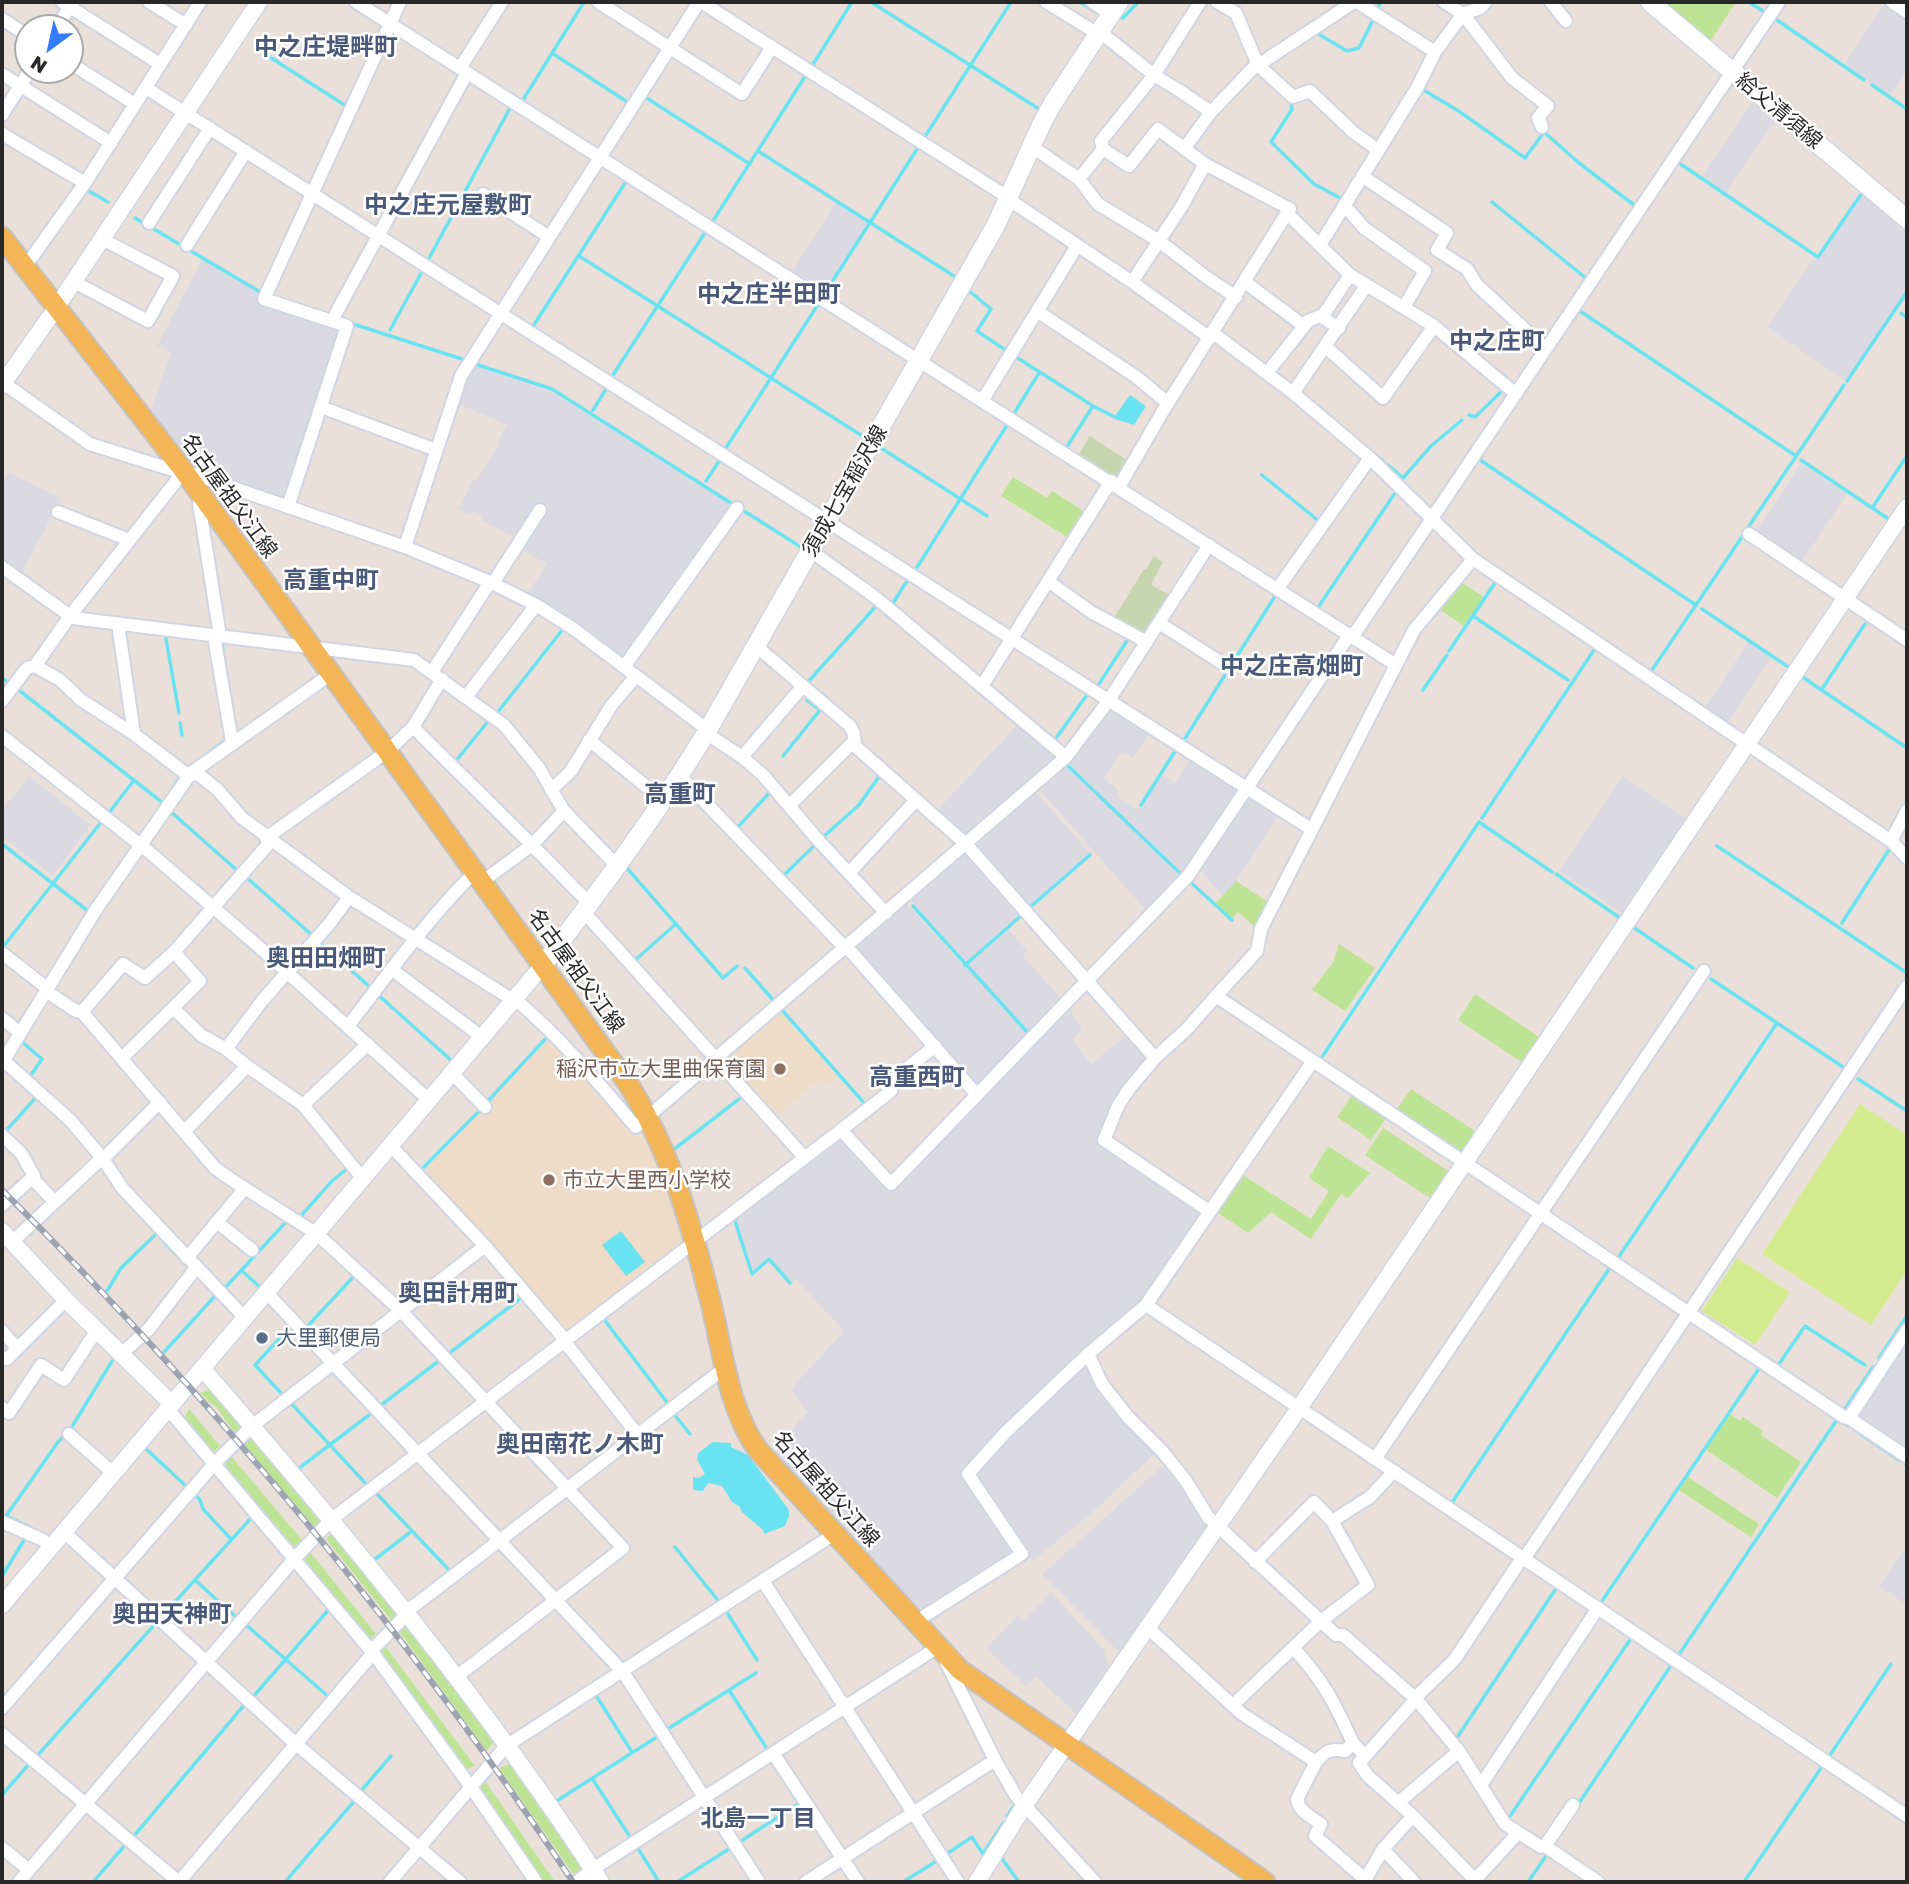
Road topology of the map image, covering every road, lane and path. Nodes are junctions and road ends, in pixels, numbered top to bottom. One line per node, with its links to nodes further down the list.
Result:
1 (149, 2): 26 (street)
2 (200, 2): 26 (street)
3 (259, 2): 42 (street)
4 (356, 2): 25 (street)
5 (400, 2): 25 (street)
6 (502, 2): 33 (street)
7 (598, 2): 29 (street)
8 (700, 2): 28 (street); 29 (street)
9 (1046, 2): 27 (street)
10 (1092, 2): 21 (street)
11 (1200, 2): 37 (street)
12 (1217, 2): 32 (street)
13 (1355, 2): 30 (street); 32 (street)
14 (1444, 2): 23 (street)
15 (1486, 2): 23 (street)
16 (1551, 2): 24 (street)
17 (1650, 2): 34 (main road, 給父清須線)
18 (1779, 2): 34 (street)
19 (1892, 2): 22 (street)
20 (68, 3): 31 (street)
21 (1115, 8): 27 (main road, 須成七宝稲沢線)
22 (1907, 12)
23 (1463, 14): 30 (street); 45 (street)
24 (1566, 21)
25 (390, 24): 33 (street); 58 (street)
26 (186, 25): 31 (street)
27 (1099, 33): 37 (street); 48 (main road, 須成七宝稲沢線)
28 (772, 47): 29 (street); 60 (street)
29 (670, 48): 53 (street)
30 (1436, 52): 51 (street)
31 (160, 64): 39 (street)
32 (1258, 65): 41 (street); 51 (street)
33 (464, 71): 53 (street); 65 (street)
34 (1732, 71): 63 (main road, 給父清須線); 91 (street)
35 (84, 72): 40 (street)
36 (2, 74): 38 (street)
37 (1154, 75): 41 (street); 49 (street)
38 (20, 86): 43 (street); 47 (street)
39 (146, 88): 40 (street); 42 (street)
40 (135, 104): 47 (street)
41 (1211, 112): 50 (street)
42 (186, 113): 44 (street); 68 (street)
43 (2, 115)
44 (210, 128): 52 (street); 64 (street)
45 (1542, 128)
46 (2, 134): 57 (street)
47 (111, 143): 57 (street)
48 (1031, 146): 56 (street); 60 (main road, 須成七宝稲沢線)
49 (1103, 149): 50 (street); 56 (street)
50 (1184, 149): 54 (street)
51 (1378, 150): 55 (street)
52 (246, 151): 58 (street); 70 (street)
53 (600, 158): 67 (street); 92 (street)
54 (1205, 164): 62 (street); 69 (street)
55 (1362, 176): 61 (street); 91 (street)
56 (1079, 179): 69 (street)
57 (85, 183): 73 (street)
58 (313, 193): 65 (street); 99 (street)
59 (483, 194): 67 (street)
60 (1008, 198): 72 (street); 92 (main road, 須成七宝稲沢線)
61 (1344, 205): 71 (street); 80 (street)
62 (1287, 213): 71 (street); 77 (street)
63 (1907, 219)
64 (149, 223)
65 (378, 236): 83 (street); 84 (street)
66 (2, 237): 73 (main road, 名古屋祖父江線)
67 (549, 237): 83 (street)
68 (102, 239): 75 (street); 75 (street)
69 (1159, 241): 76 (street); 79 (street)
70 (187, 245)
71 (1320, 245): 74 (street)
72 (1077, 246): 76 (street); 82 (street)
73 (25, 267): 81 (main road, 名古屋祖父江線)
74 (1350, 275): 78 (street); 85 (street)
75 (74, 282): 81 (street)
76 (1132, 282): 89 (street)
77 (1245, 282): 79 (street); 86 (street)
78 (1366, 286): 80 (street); 88 (street)
79 (1236, 297): 89 (street)
80 (1404, 307): 87 (street)
81 (56, 308): 94 (street); 102 (main road, 名古屋祖父江線)
82 (1037, 311): 97 (street); 98 (street)
83 (500, 314): 100 (street); 111 (street)
84 (335, 315)
85 (1322, 317): 86 (street); 88 (street)
86 (1304, 326): 93 (street)
87 (1434, 326): 90 (street); 96 (street)
88 (1339, 328): 90 (street)
89 (1212, 336): 93 (street); 98 (street)
90 (1326, 347): 95 (street)
91 (1546, 349): 96 (street)
92 (919, 362): 97 (street); 111 (main road, 須成七宝稲沢線)
93 (1267, 373): 95 (street)
94 (2, 383): 102 (street)
95 (1293, 393): 101 (street)
96 (1516, 394): 110 (street)
97 (982, 401): 103 (street)
98 (1168, 403): 103 (street)
99 (321, 407): 100 (street); 105 (street)
100 (436, 450): 115 (street)
101 (1370, 458): 110 (street); 121 (street)
102 (184, 471): 104 (main road, 名古屋祖父江線); 105 (street); 113 (street)
103 (1115, 484): 114 (street); 119 (street)
104 (204, 499): 128 (street); 133 (main road, 名古屋祖父江線)
105 (288, 507): 115 (street)
106 (1907, 507): 122 (street)
107 (737, 508): 136 (street)
108 (540, 510): 120 (street)
109 (58, 512): 113 (street)
110 (1431, 518): 117 (street); 127 (street)
111 (827, 522): 116 (main road, 須成七宝稲沢線); 129 (street)
112 (1749, 534): 122 (street)
113 (129, 540): 124 (street)
114 (1209, 545): 121 (street); 125 (street)
115 (405, 547): 120 (street)
116 (811, 551): 132 (main road, 須成七宝稲沢線); 142 (street)
117 (1473, 559): 134 (street); 153 (street)
118 (2, 567): 124 (street)
119 (1048, 582): 129 (street); 131 (street)
120 (491, 583): 123 (street); 139 (street)
121 (1278, 588): 127 (street)
122 (1845, 599): 130 (street); 153 (street)
123 (536, 605): 136 (street); 143 (street)
124 (70, 616): 126 (street); 135 (street)
125 (1159, 623): 131 (street); 137 (street)
126 (118, 624): 128 (street); 148 (street)
127 (1352, 635): 134 (street); 159 (street)
128 (217, 636): 133 (street); 151 (street)
129 (1013, 638): 142 (street); 144 (street)
130 (1907, 640)
131 (1147, 642): 144 (street)
132 (756, 646): 141 (street); 147 (main road, 須成七宝稲沢線)
133 (311, 647): 138 (main road, 名古屋祖父江線); 139 (street)
134 (1396, 665): 166 (street)
135 (35, 666): 145 (street); 148 (street)
136 (624, 667): 140 (street)
137 (1228, 667)
138 (331, 674): 151 (street); 154 (main road, 名古屋祖父江線)
139 (437, 675): 143 (street); 146 (street)
140 (636, 676): 147 (street); 150 (street)
141 (803, 686): 152 (street); 155 (street)
142 (982, 686): 156 (street)
143 (466, 697): 160 (street)
144 (1109, 700): 156 (street); 159 (street)
145 (2, 701)
146 (413, 727): 154 (street); 171 (street)
147 (707, 732): 155 (street); 158 (main road, 須成七宝稲沢線)
148 (134, 734): 157 (street)
149 (2, 736): 170 (street)
150 (589, 740): 160 (street); 162 (street)
151 (232, 742): 157 (street)
152 (853, 742): 161 (street); 163 (street)
153 (1748, 744): 168 (street); 222 (street)
154 (388, 751): 167 (street); 175 (main road, 名古屋祖父江線)
155 (742, 757): 163 (street)
156 (1066, 757): 169 (street)
157 (191, 773): 167 (street); 170 (street)
158 (680, 776): 162 (main road, 須成七宝稲沢線); 181 (street)
159 (1246, 788): 166 (street); 188 (street)
160 (551, 790): 165 (street)
161 (916, 800): 169 (street); 174 (street)
162 (664, 801): 173 (main road, 須成七宝稲沢線)
163 (789, 806): 174 (street)
164 (1907, 810): 168 (street)
165 (564, 811): 171 (street); 173 (street)
166 (1311, 829): 191 (street)
167 (269, 840): 176 (street); 177 (street)
168 (1891, 841): 172 (street)
169 (966, 844): 179 (street); 188 (street)
170 (140, 845): 177 (street); 190 (street)
171 (532, 845): 175 (street); 178 (street)
172 (1907, 858)
173 (618, 867): 178 (main road, 須成七宝稲沢線)
174 (849, 873): 179 (street)
175 (479, 876): 180 (street); 184 (main road, 名古屋祖父江線)
176 (349, 897): 180 (street); 186 (street)
177 (214, 907): 182 (street); 186 (street)
178 (587, 908): 184 (main road, 須成七宝稲沢線); 205 (street)
179 (886, 913): 181 (street)
180 (414, 940): 185 (street); 192 (street)
181 (846, 947): 201 (street); 205 (street)
182 (175, 951): 193 (street); 194 (street)
183 (2, 953): 190 (street)
184 (544, 964): 192 (street); 215 (main road, 名古屋祖父江線)
185 (391, 969): 196 (street); 199 (street)
186 (286, 971): 196 (street); 202 (street)
187 (1704, 971): 229 (street)
188 (1087, 982): 204 (street); 210 (street)
189 (1907, 986): 241 (street)
190 (47, 990): 194 (street); 198 (street)
191 (1216, 996): 204 (street); 207 (street)
192 (514, 999): 199 (street); 215 (street)
193 (173, 1008): 202 (street); 203 (street)
194 (82, 1012): 203 (street)
195 (2, 1018): 198 (street)
196 (348, 1026): 200 (street)
197 (2, 1028): 198 (street)
198 (18, 1036): 206 (street)
199 (482, 1037): 209 (street)
200 (368, 1044): 211 (street); 213 (street)
201 (935, 1046): 210 (street); 216 (street)
202 (226, 1049): 208 (street)
203 (122, 1058): 212 (street)
204 (1155, 1058): 228 (street)
205 (716, 1059): 215 (street); 220 (street)
206 (3, 1061): 221 (street)
207 (1313, 1061): 222 (street); 228 (street)
208 (247, 1066): 213 (street); 217 (street)
209 (452, 1073): 211 (street); 214 (street)
210 (977, 1095): 216 (street)
211 (429, 1100): 219 (street)
212 (160, 1102): 217 (street); 221 (street)
213 (303, 1105): 224 (street)
214 (485, 1107)
215 (649, 1116): 233 (main road, 名古屋祖父江線)
216 (841, 1130): 220 (street)
217 (185, 1131): 225 (street)
218 (2, 1135): 223 (street)
219 (391, 1146): 224 (street); 234 (street)
220 (805, 1158): 233 (street)
221 (102, 1159): 226 (street); 236 (street)
222 (1465, 1163): 229 (street); 256 (street)
223 (32, 1178): 226 (street); 227 (street)
224 (363, 1179): 231 (street)
225 (245, 1188): 230 (street); 231 (street)
226 (54, 1201): 232 (street)
227 (2, 1205)
228 (1209, 1211): 239 (street)
229 (1541, 1213): 241 (street); 264 (street)
230 (217, 1222): 235 (street); 236 (street)
231 (317, 1234): 237 (street); 240 (street)
232 (7, 1236): 238 (street)
233 (696, 1242): 246 (street); 252 (main road, 名古屋祖父江線)
234 (485, 1246): 240 (street); 246 (street)
235 (252, 1250)
236 (191, 1263): 242 (street); 248 (street)
237 (267, 1293): 242 (street); 251 (street)
238 (66, 1300): 243 (street); 247 (street)
239 (1146, 1305): 249 (street); 256 (street)
240 (400, 1310): 251 (street); 254 (street)
241 (1688, 1313): 258 (street); 278 (street)
242 (245, 1318): 253 (street)
243 (97, 1330): 248 (street); 257 (street)
244 (1907, 1330): 258 (street)
245 (2, 1331): 247 (street)
246 (566, 1341): 254 (street); 261 (street)
247 (17, 1349): 250 (street)
248 (121, 1354): 255 (street)
249 (1088, 1354): 272 (street); 287 (street)
250 (2, 1357)
251 (332, 1361): 259 (street); 262 (street)
252 (726, 1367): 261 (street); 274 (main road, 名古屋祖父江線)
253 (202, 1368): 255 (street); 259 (street)
254 (486, 1402): 262 (street); 268 (street)
255 (170, 1406): 265 (street); 267 (street)
256 (1299, 1407): 264 (street); 272 (street)
257 (2, 1408)
258 (1849, 1418): 263 (street)
259 (252, 1426): 265 (street); 269 (street)
260 (69, 1434): 267 (street)
261 (637, 1434): 268 (street)
262 (419, 1453): 269 (street); 275 (street)
263 (1907, 1457)
264 (1375, 1459): 266 (street)
265 (215, 1463): 277 (street); 280 (street)
266 (1394, 1471): 270 (street); 278 (street)
267 (113, 1474): 273 (street)
268 (567, 1488): 275 (street); 282 (street)
269 (332, 1519): 277 (street); 285 (street)
270 (1332, 1521): 279 (street); 286 (street)
271 (2, 1522): 276 (street)
272 (1218, 1526): 279 (street); 288 (street)
273 (63, 1531): 276 (street); 280 (street)
274 (836, 1533): 281 (street); 287 (main road, 名古屋祖父江線)
275 (499, 1540): 282 (street); 285 (street)
276 (51, 1546): 283 (street)
277 (295, 1558): 291 (street); 292 (street)
278 (1523, 1558): 284 (street); 295 (street)
279 (1255, 1562): 286 (street)
280 (113, 1578): 292 (street); 298 (street)
281 (763, 1581): 293 (street); 297 (street)
282 (556, 1600): 293 (street); 294 (street)
283 (2, 1605)
284 (1598, 1608): 309 (street); 318 (street)
285 (406, 1613): 291 (street); 294 (street)
286 (1321, 1621): 290 (street); 295 (street)
287 (915, 1622): 289 (main road, 名古屋祖父江線)
288 (1147, 1628): 296 (street); 303 (street)
289 (939, 1648): 297 (street); 303 (main road, 名古屋祖父江線); 307 (street)
290 (1293, 1648): 296 (street); 300 (street)
291 (372, 1652): 301 (street); 310 (street)
292 (207, 1662): 301 (street); 313 (street)
293 (623, 1672): 302 (street); 311 (street)
294 (456, 1678): 302 (street)
295 (1416, 1698): 304 (street); 306 (street)
296 (1233, 1705): 308 (street)
297 (845, 1707): 305 (street); 316 (street)
298 (2, 1708)
299 (2, 1734): 313 (street)
300 (1353, 1743): 306 (street); 308 (street)
301 (296, 1744): 321 (street); 330 (street)
302 (506, 1746): 310 (street); 326 (street)
303 (1066, 1746): 315 (street); 341 (main road, 名古屋祖父江線)
304 (1459, 1751): 309 (street); 312 (street)
305 (773, 1753): 311 (street); 324 (street)
306 (1365, 1756): 312 (street)
307 (995, 1760): 315 (street); 316 (street)
308 (1315, 1762): 327 (street)
309 (1480, 1785): 319 (street)
310 (471, 1787): 321 (street); 333 (street)
311 (705, 1797): 326 (street); 335 (street)
312 (1399, 1801): 317 (street)
313 (86, 1804): 325 (street); 330 (street)
314 (1573, 1805): 320 (street)
315 (1024, 1806): 339 (street); 340 (street)
316 (913, 1813): 324 (street); 338 (street)
317 (1413, 1816): 323 (street); 328 (street)
318 (1907, 1816)
319 (1518, 1833): 320 (street); 328 (street)
320 (1545, 1846): 343 (street)
321 (419, 1847): 331 (street); 332 (street)
322 (2, 1848): 325 (street)
323 (1383, 1849): 327 (street); 342 (street)
324 (842, 1859): 336 (street); 337 (street)
325 (29, 1870): 329 (street)
326 (597, 1876): 334 (street)
327 (1365, 1881)
328 (1474, 1881)
329 (19, 1882)
330 (179, 1882)
331 (390, 1882)
332 (460, 1882)
333 (536, 1882)
334 (578, 1882)
335 (759, 1882)
336 (806, 1882)
337 (858, 1882)
338 (958, 1882)
339 (977, 1882)
340 (1095, 1882)
341 (1265, 1882)
342 (1414, 1882)
343 (1598, 1882)

